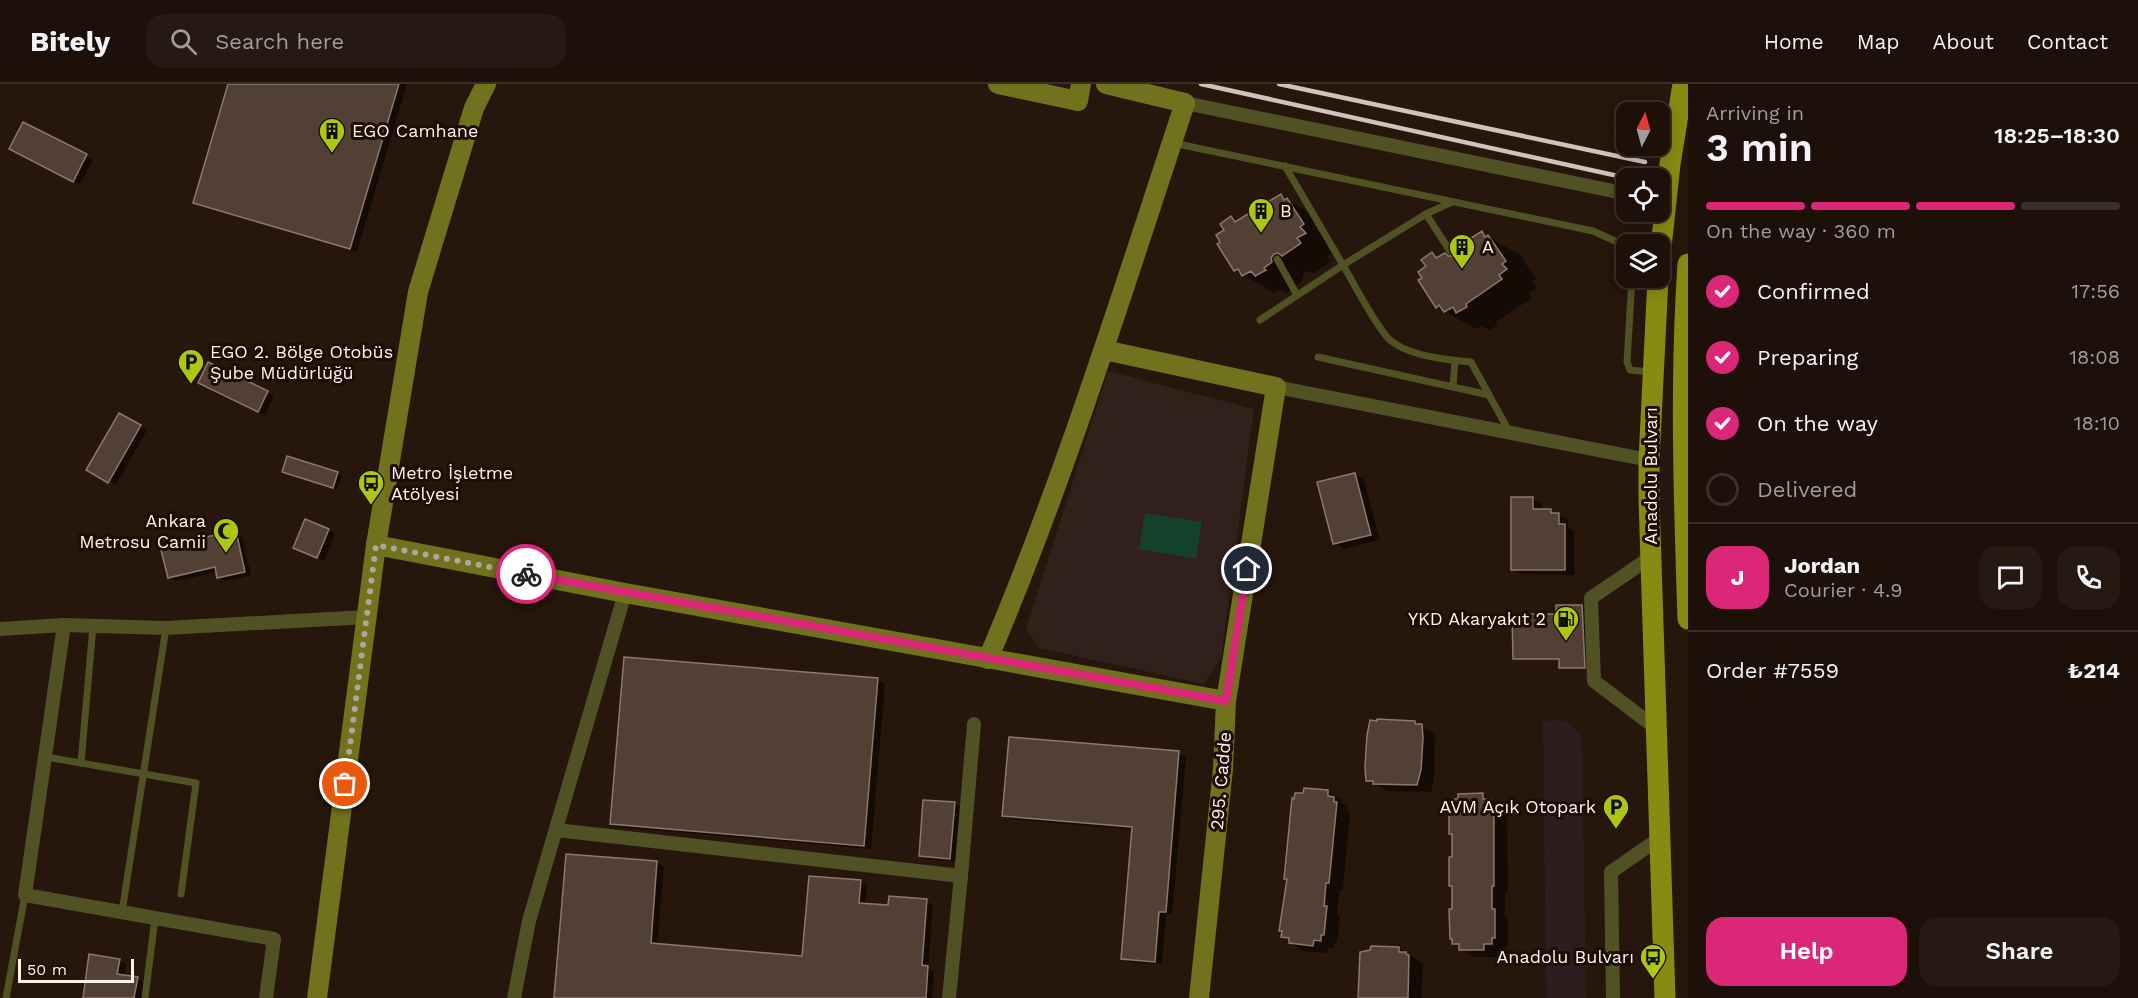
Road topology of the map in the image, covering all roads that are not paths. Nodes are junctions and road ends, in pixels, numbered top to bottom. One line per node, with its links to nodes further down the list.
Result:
1 (486, 84): 35 (street)
2 (998, 84): 3 (street)
3 (1081, 84)
4 (1106, 84): 7 (street)
5 (1674, 84): 9 (main road)
6 (1683, 84): 9 (main road)
7 (1185, 103): 8 (street); 11 (street)
8 (1172, 143): 10 (lane); 24 (street)
9 (1670, 164): 14 (main road)
10 (1285, 166): 12 (lane); 19 (lane)
11 (1616, 192)
12 (1452, 201): 13 (lane); 15 (lane)
13 (1426, 214): 16 (lane); 19 (lane)
14 (1662, 234)
15 (1616, 241)
16 (1449, 251)
17 (1277, 259): 22 (lane)
18 (1688, 264): 31 (main road, Anadolu Bulvarı)
19 (1343, 265): 22 (lane); 26 (lane)
20 (1631, 288): 27 (lane)
21 (1657, 288): 27 (main road, Anadolu Bulvarı)
22 (1297, 295): 23 (lane)
23 (1260, 320)
24 (1104, 350): 28 (street); 44 (street)
25 (1318, 357): 29 (lane)
26 (1455, 361): 29 (lane); 30 (lane)
27 (1653, 372): 33 (main road, Anadolu Bulvarı)
28 (1276, 387): 32 (street); 45 (street, 295. Cadde)
29 (1453, 387): 30 (lane)
30 (1489, 395): 32 (lane)
31 (1686, 412): 34 (main road, Anadolu Bulvarı)
32 (1510, 433): 33 (street)
33 (1649, 460): 36 (main road, Anadolu Bulvarı)
34 (1685, 474): 39 (main road, Anadolu Bulvarı)
35 (376, 545): 37 (street); 38 (street)
36 (1651, 557): 47 (main road, Anadolu Bulvarı); 47 (street)
37 (625, 593): 44 (street); 51 (street)
38 (367, 617): 42 (street); 61 (street)
39 (1688, 619)
40 (64, 626): 41 (street); 43 (street); 48 (street)
41 (93, 626): 42 (street); 49 (lane)
42 (166, 628): 50 (lane)
43 (0, 629)
44 (988, 659): 45 (street)
45 (1226, 701): 64 (street, 295. Cadde)
46 (974, 724): 53 (street)
47 (1657, 729): 52 (main road, Anadolu Bulvarı)
48 (46, 757): 49 (lane); 55 (street)
49 (81, 763): 50 (lane)
50 (143, 774): 54 (lane); 56 (lane)
51 (556, 830): 53 (street); 62 (street)
52 (1660, 838): 65 (street); 66 (main road, Anadolu Bulvarı)
53 (961, 876): 63 (street)
54 (180, 894)
55 (25, 895): 56 (street); 58 (lane)
56 (122, 912): 57 (street)
57 (155, 918): 59 (lane); 60 (street)
58 (6, 998)
59 (145, 998)
60 (266, 998)
61 (317, 998)
62 (514, 998)
63 (949, 998)
64 (1199, 998)
65 (1613, 998)
66 (1665, 998)

